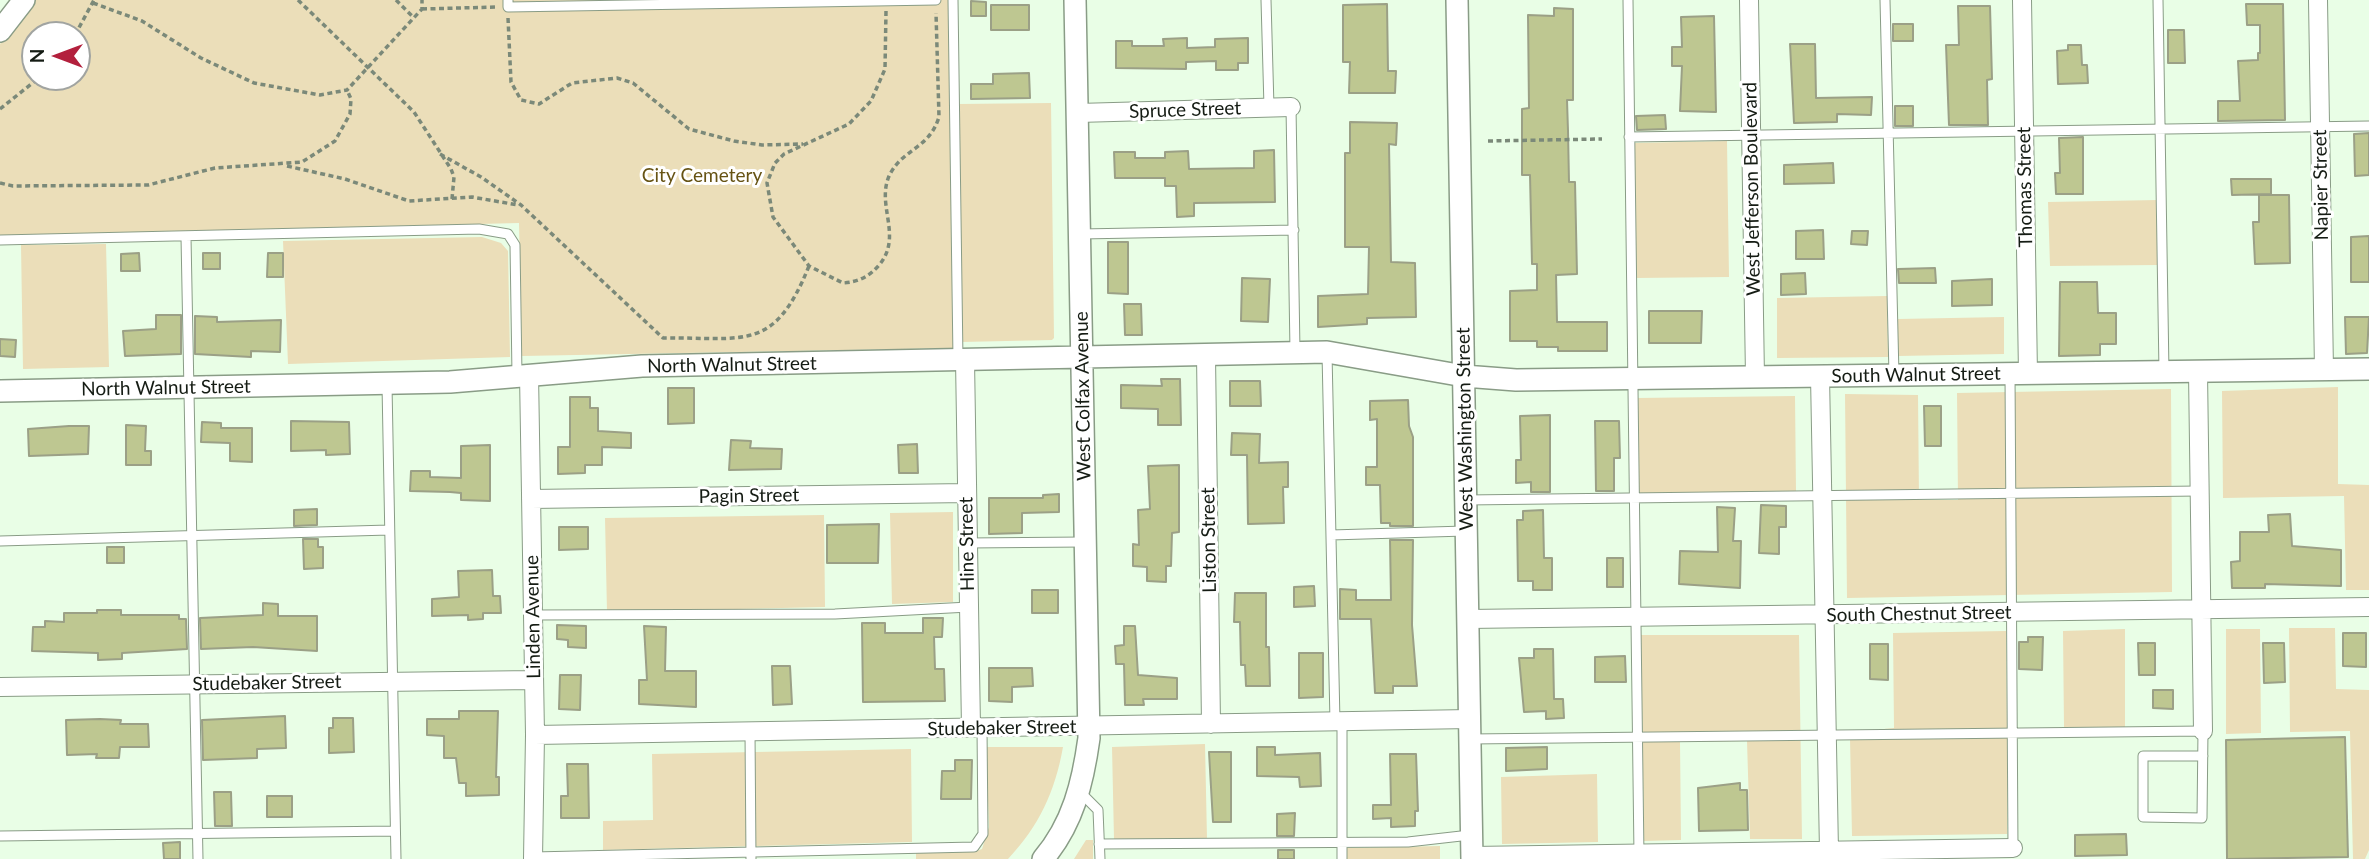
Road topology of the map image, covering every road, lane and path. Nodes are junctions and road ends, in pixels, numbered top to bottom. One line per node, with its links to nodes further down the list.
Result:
1 (24, 0): 22 (street)
2 (298, 0): 23 (path)
3 (396, 0): 20 (path)
4 (422, 0): 19 (path)
5 (936, 0): 16 (lane); 49 (path)
6 (953, 0): 54 (lane)
7 (1075, 0): 29 (street, West Colfax Avenue)
8 (1266, 0): 26 (lane)
9 (1457, 0): 62 (street, West Washington Street)
10 (1628, 0): 36 (lane)
11 (1749, 0): 35 (street, West Jefferson Boulevard)
12 (1885, 0): 34 (lane)
13 (2022, 0): 33 (street, Thomas Street)
14 (2158, 0): 32 (lane)
15 (2318, 0): 30 (street, Napier Street)
16 (886, 1): 18 (lane); 39 (path)
17 (93, 2): 21 (path); 24 (path)
18 (508, 4): 19 (path); 39 (path)
19 (422, 9): 20 (path)
20 (415, 19): 23 (path)
21 (83, 21)
22 (0, 31)
23 (370, 68): 24 (path); 40 (path)
24 (346, 90): 41 (path)
25 (22, 91): 28 (path)
26 (1269, 107): 27 (street, Spruce Street); 29 (street, Spruce Street)
27 (1291, 107): 45 (lane)
28 (0, 109)
29 (1078, 113): 46 (street, West Colfax Avenue)
30 (2320, 127): 31 (lane); 32 (lane); 56 (street, Napier Street)
31 (2369, 127)
32 (2160, 129): 33 (lane); 57 (lane)
33 (2024, 132): 34 (lane); 59 (street, Thomas Street)
34 (1888, 133): 35 (lane); 61 (lane)
35 (1751, 135): 36 (lane); 64 (street, West Jefferson Boulevard)
36 (1629, 137): 65 (lane)
37 (1602, 139): 38 (path)
38 (1488, 141)
39 (805, 144): 49 (path)
40 (440, 154): 43 (path); 44 (path)
41 (281, 165): 42 (path); 43 (path)
42 (0, 183)
43 (452, 200): 44 (path)
44 (521, 205): 49 (path)
45 (1294, 230): 46 (lane); 51 (lane)
46 (1081, 234): 53 (street, West Colfax Avenue)
47 (186, 237): 48 (lane); 60 (lane); 67 (lane)
48 (0, 240)
49 (809, 266)
50 (1327, 352): 51 (street, North Walnut Street); 62 (street, North Walnut Street); 79 (lane)
51 (1295, 353): 52 (street, North Walnut Street)
52 (1206, 355): 53 (street, North Walnut Street); 96 (street, Liston Street)
53 (1083, 358): 54 (street, North Walnut Street); 81 (street, West Colfax Avenue)
54 (962, 361): 60 (street, North Walnut Street); 70 (street, Hine Street)
55 (2369, 369): 56 (street, South Walnut Street)
56 (2323, 370): 58 (street, South Walnut Street)
57 (2164, 372): 58 (street, South Walnut Street); 59 (street, South Walnut Street)
58 (2198, 372): 69 (street)
59 (2019, 374): 61 (street, South Walnut Street); 71 (lane)
60 (523, 375): 66 (street, North Walnut Street); 74 (street, Linden Avenue)
61 (1894, 375): 63 (street, South Walnut Street)
62 (1464, 376): 65 (street, South Walnut Street); 75 (street, West Washington Street)
63 (1820, 376): 64 (street, South Walnut Street); 72 (street)
64 (1755, 377): 65 (street, South Walnut Street)
65 (1633, 379): 73 (lane)
66 (387, 383): 67 (street, North Walnut Street); 76 (lane)
67 (191, 387): 68 (street, North Walnut Street); 78 (lane)
68 (0, 391)
69 (2199, 491): 71 (lane); 85 (street)
70 (967, 493): 74 (street, Pagin Street); 82 (street, Hine Street)
71 (2010, 493): 72 (lane); 86 (lane)
72 (1821, 496): 73 (lane); 88 (street)
73 (1634, 498): 75 (lane); 89 (lane)
74 (531, 499): 87 (street, Linden Avenue)
75 (1466, 500): 77 (street, West Washington Street)
76 (389, 530): 78 (lane); 92 (lane)
77 (1466, 531): 79 (lane); 90 (street, West Washington Street)
78 (193, 535): 80 (lane); 93 (lane)
79 (1331, 535): 95 (lane)
80 (0, 541)
81 (1086, 542): 82 (lane); 97 (street, West Colfax Avenue)
82 (967, 543): 83 (street, Hine Street)
83 (969, 607): 87 (lane); 98 (street, Hine Street)
84 (2369, 607): 85 (street, South Chestnut Street)
85 (2200, 610): 86 (street, South Chestnut Street); 100 (street)
86 (2012, 613): 88 (street, South Chestnut Street); 102 (lane)
87 (533, 615): 91 (street, Linden Avenue)
88 (1823, 615): 89 (street, South Chestnut Street); 103 (street)
89 (1635, 618): 90 (street, South Chestnut Street); 105 (lane)
90 (1468, 619): 99 (street, West Washington Street)
91 (533, 680): 92 (street, Studebaker Street); 104 (street, Linden Avenue)
92 (394, 681): 93 (street, Studebaker Street); 108 (lane)
93 (195, 684): 94 (street, Studebaker Street); 109 (lane)
94 (0, 687)
95 (1338, 722): 96 (street, Studebaker Street); 99 (street, Studebaker Street); 113 (lane)
96 (1211, 724): 97 (street, Studebaker Street)
97 (1090, 726): 98 (street, Studebaker Street); 107 (street, West Colfax Avenue)
98 (976, 728): 101 (street, Studebaker Street); 116 (lane)
99 (1470, 729): 105 (lane); 110 (street, West Washington Street)
100 (2203, 731): 102 (lane); 106 (lane)
101 (750, 732): 104 (street, Studebaker Street); 116 (lane)
102 (2013, 732): 103 (lane); 114 (lane)
103 (1827, 734): 105 (lane); 115 (street)
104 (535, 735): 119 (street, Linden Avenue)
105 (1637, 737): 117 (lane)
106 (2203, 756): 106 (lane)
107 (1079, 791): 112 (lane); 123 (street, West Colfax Avenue)
108 (395, 831): 109 (lane); 122 (lane)
109 (198, 833): 111 (lane); 121 (lane)
110 (1472, 835): 113 (lane); 120 (street, West Washington Street)
111 (0, 836)
112 (1099, 844): 113 (lane); 124 (lane)
113 (1341, 844): 125 (lane)
114 (2013, 848): 115 (street)
115 (1829, 851): 117 (street)
116 (751, 855): 119 (lane)
117 (1639, 855): 118 (street)
118 (1604, 857): 120 (street)
119 (533, 858)
120 (1472, 858)
121 (198, 859)
122 (396, 859)
123 (1043, 859)
124 (1100, 859)
125 (1342, 859)

